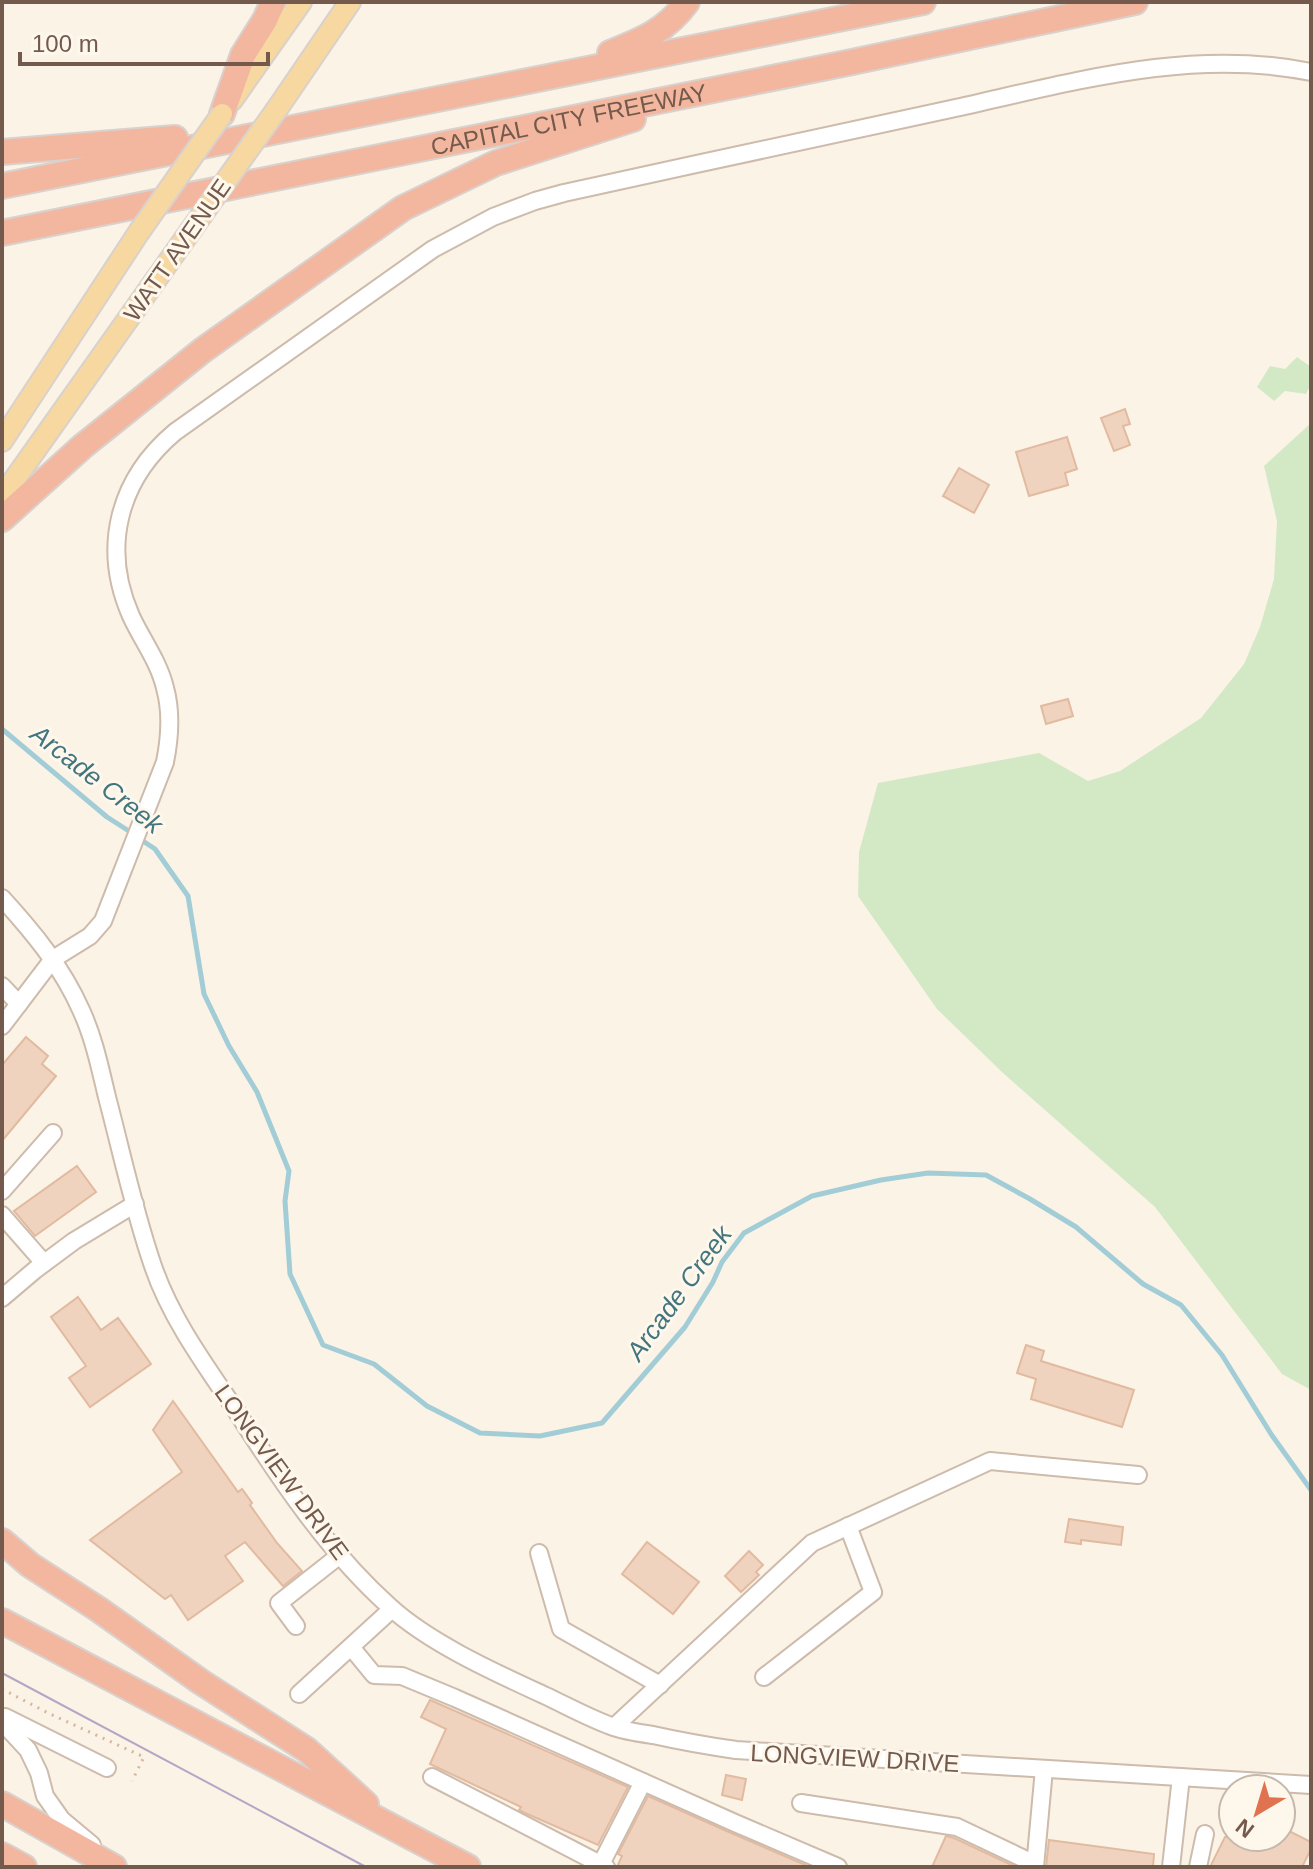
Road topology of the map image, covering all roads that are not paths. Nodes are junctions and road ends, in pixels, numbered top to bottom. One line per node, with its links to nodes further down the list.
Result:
1 (273, 2): 10 (highway)
2 (301, 2): 10 (main road, WATT AVENUE)
3 (350, 2): 11 (main road, WATT AVENUE)
4 (687, 2): 8 (highway)
5 (923, 2): 8 (highway, CAPITAL CITY FREEWAY)
6 (1135, 2): 9 (highway, CAPITAL CITY FREEWAY)
7 (1311, 72): 19 (street)
8 (560, 73): 11 (highway, CAPITAL CITY FREEWAY)
9 (758, 80): 14 (highway, CAPITAL CITY FREEWAY); 17 (highway)
10 (222, 114): 15 (main road, WATT AVENUE, bridge)
11 (282, 118): 12 (highway); 13 (highway, CAPITAL CITY FREEWAY); 16 (main road, WATT AVENUE, bridge)
12 (2, 152)
13 (2, 186)
14 (2, 233)
15 (2, 441)
16 (2, 497)
17 (2, 519)
18 (2, 898): 19 (street, LONGVIEW DRIVE)
19 (53, 959): 21 (street); 25 (street, LONGVIEW DRIVE)
20 (2, 986): 21 (street)
21 (19, 1004): 22 (street)
22 (2, 1026)
23 (53, 1133): 24 (street)
24 (2, 1191)
25 (135, 1204): 27 (street); 33 (street, LONGVIEW DRIVE)
26 (2, 1215): 27 (street)
27 (44, 1263): 28 (street)
28 (2, 1298)
29 (1138, 1475): 30 (street)
30 (848, 1526): 38 (street); 39 (street)
31 (2, 1541): 52 (highway)
32 (539, 1553): 39 (street)
33 (340, 1555): 34 (street, LONGVIEW DRIVE); 36 (street)
34 (392, 1609): 37 (street); 43 (street, LONGVIEW DRIVE)
35 (2, 1621): 52 (highway)
36 (296, 1626)
37 (351, 1647): 40 (street); 48 (street)
38 (764, 1677)
39 (660, 1685): 43 (street)
40 (299, 1694)
41 (2, 1716): 44 (street)
42 (2, 1722): 59 (street)
43 (614, 1727): 45 (street, LONGVIEW DRIVE)
44 (107, 1768)
45 (1044, 1769): 47 (street, LONGVIEW DRIVE); 56 (street)
46 (432, 1777): 55 (street)
47 (1181, 1777): 49 (street, LONGVIEW DRIVE); 62 (street)
48 (643, 1782): 55 (street); 61 (street)
49 (1311, 1785)
50 (801, 1803): 56 (street)
51 (2, 1804): 58 (highway)
52 (389, 1825): 60 (highway)
53 (1205, 1834): 63 (street)
54 (2, 1855): 57 (highway)
55 (604, 1866)
56 (1035, 1866)
57 (24, 1867)
58 (114, 1867)
59 (122, 1867)
60 (468, 1867)
61 (838, 1867)
62 (1171, 1867)
63 (1198, 1867)

